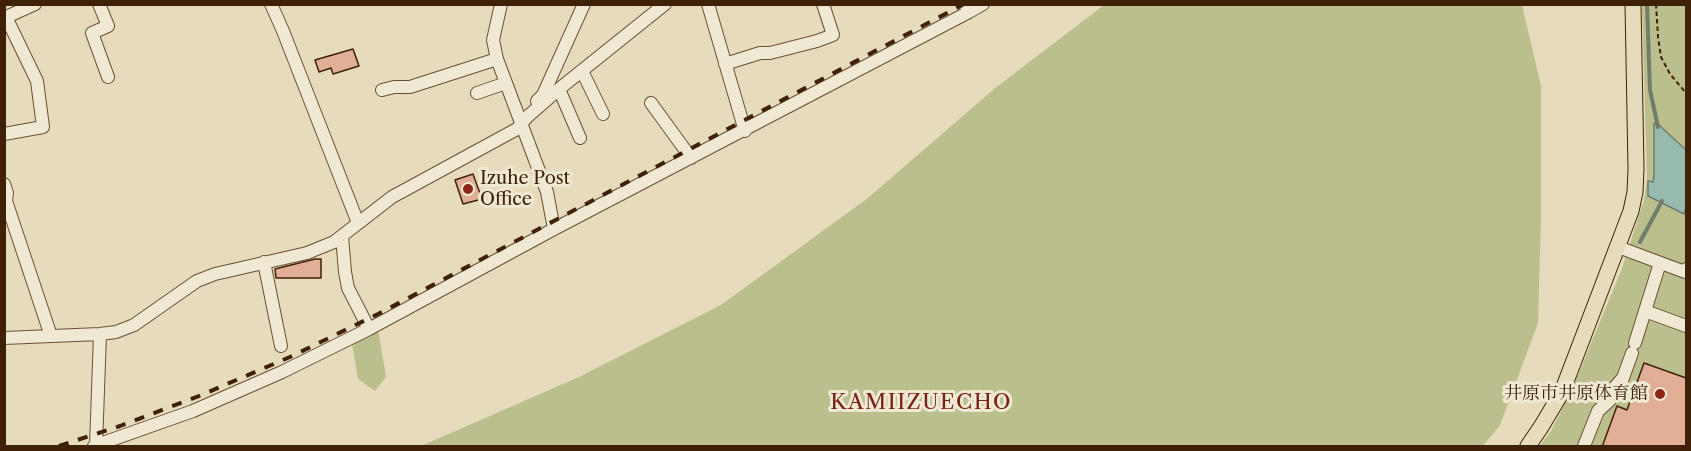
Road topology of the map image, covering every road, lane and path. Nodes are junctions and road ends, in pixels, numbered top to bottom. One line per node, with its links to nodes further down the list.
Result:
1 (35, 4): 13 (street)
2 (99, 4): 17 (street)
3 (271, 4): 32 (street)
4 (501, 4): 14 (street)
5 (584, 4): 25 (street)
6 (664, 4): 16 (street)
7 (708, 4): 15 (street)
8 (822, 4): 15 (street)
9 (983, 4): 12 (street)
10 (1633, 4): 35 (main road)
11 (1656, 4): 22 (path)
12 (967, 8): 26 (street)
13 (5, 18): 27 (street)
14 (497, 59): 18 (street); 20 (street)
15 (725, 64): 26 (street)
16 (582, 70): 19 (street); 24 (street)
17 (108, 77)
18 (506, 83): 21 (street); 25 (street)
19 (559, 89): 25 (street); 28 (street)
20 (382, 90)
21 (477, 93)
22 (1686, 93)
23 (651, 103): 29 (street)
24 (603, 114)
25 (522, 123): 32 (street); 33 (street)
26 (745, 130): 29 (street)
27 (4, 134)
28 (580, 138)
29 (692, 158): 33 (street)
30 (4, 184): 31 (street)
31 (5, 201): 43 (street)
32 (358, 223): 34 (street)
33 (554, 229): 41 (street)
34 (342, 236): 37 (street); 41 (street)
35 (1624, 249): 36 (street); 47 (main road)
36 (1654, 261): 38 (street); 39 (street)
37 (264, 262): 42 (street); 45 (street)
38 (1686, 269)
39 (1646, 311): 40 (street); 48 (street)
40 (1686, 326)
41 (369, 329): 46 (street)
42 (99, 334): 43 (street); 46 (street)
43 (51, 336): 44 (street)
44 (4, 338)
45 (281, 346)
46 (95, 446)
47 (1528, 447)
48 (1584, 447)

